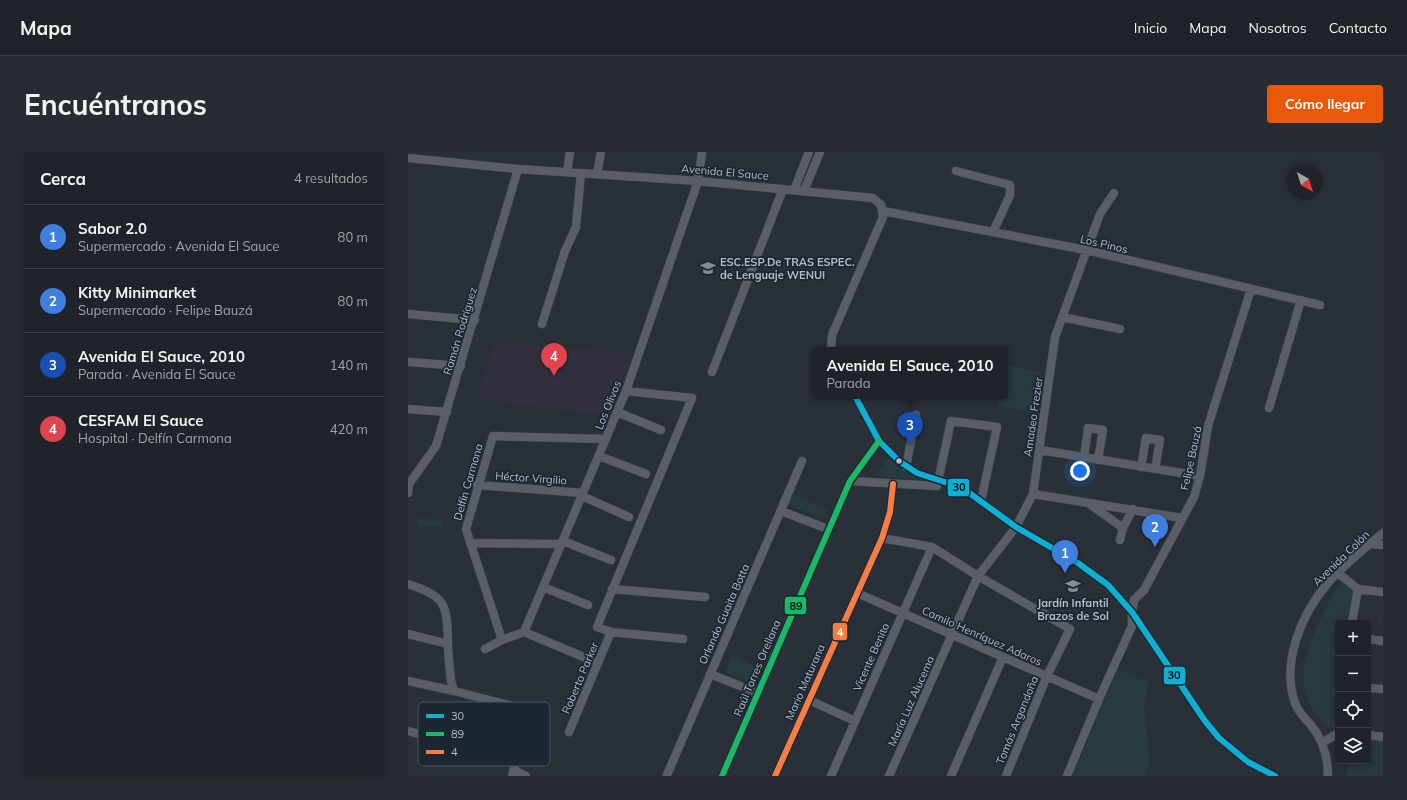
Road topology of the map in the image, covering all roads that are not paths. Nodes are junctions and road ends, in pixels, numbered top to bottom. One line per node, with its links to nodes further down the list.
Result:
1 (570, 152): 9 (street)
2 (601, 152): 11 (street)
3 (702, 152): 12 (street, Los Olivos)
4 (809, 152): 14 (street)
5 (820, 152): 15 (street)
6 (408, 158): 7 (street, Avenida El Sauce)
7 (518, 169): 9 (street, Avenida El Sauce); 25 (street, Ramón Rodríguez)
8 (956, 171): 18 (street)
9 (567, 172): 10 (street, Avenida El Sauce)
10 (581, 173): 11 (street, Avenida El Sauce); 26 (street)
11 (597, 174): 12 (street, Avenida El Sauce)
12 (698, 181): 13 (street, Avenida El Sauce); 32 (street, Los Olivos)
13 (783, 189): 14 (street, Avenida El Sauce); 31 (street)
14 (794, 190): 15 (street, Avenida El Sauce)
15 (804, 191): 17 (street, Avenida El Sauce)
16 (1114, 193): 19 (street, Amadeo Frezier)
17 (883, 211): 18 (street, Los Pinos); 28 (street)
18 (993, 232): 19 (street, Los Pinos)
19 (1086, 250): 20 (street, Los Pinos); 24 (street, Amadeo Frezier)
20 (1251, 289): 21 (street, Los Pinos); 51 (street, Felipe Bauzá)
21 (1300, 300): 22 (street, Los Pinos); 34 (street)
22 (1320, 305)
23 (408, 314): 25 (street)
24 (1062, 317): 27 (street); 42 (street, Amadeo Frezier)
25 (475, 320): 30 (street, Ramón Rodríguez)
26 (542, 324)
27 (1120, 329)
28 (831, 347)
29 (408, 362): 30 (street)
30 (461, 366): 36 (street, Ramón Rodríguez)
31 (712, 372)
32 (626, 391): 37 (street, Los Olivos); 81 (street)
33 (857, 399): 41 (street)
34 (1269, 408)
35 (408, 409): 36 (street)
36 (447, 412): 56 (street, Ramón Rodríguez)
37 (617, 412): 39 (street); 40 (street, Los Olivos)
38 (916, 415): 47 (street)
39 (661, 430)
40 (606, 439): 43 (street, Los Olivos); 55 (street, Delfín Carmona)
41 (879, 441): 47 (street); 52 (street, Raúl Torres Orellana)
42 (1040, 450): 44 (street); 57 (street, Amadeo Frezier)
43 (599, 456): 50 (street); 58 (street, Los Olivos)
44 (1084, 457): 45 (street); 45 (street)
45 (1098, 460): 48 (street)
46 (802, 461): 62 (street, Orlando Guaita Botta)
47 (906, 467): 53 (street)
48 (1142, 467): 49 (street); 49 (street)
49 (1155, 469): 51 (street)
50 (646, 474)
51 (1200, 476): 64 (street, Felipe Bauzá)
52 (850, 481): 54 (street); 67 (street, Raúl Torres Orellana)
53 (939, 481): 54 (street); 59 (street); 59 (street)
54 (893, 484): 69 (street, Mario Maturana)
55 (478, 486): 58 (street, Héctor Virgilio); 71 (street, Delfín Carmona)
56 (408, 493)
57 (1032, 494): 60 (street); 65 (street, Amadeo Frezier)
58 (582, 495): 63 (street, Héctor Virgilio); 72 (street, Los Olivos)
59 (981, 501): 65 (street)
60 (1086, 502): 61 (street); 66 (street)
61 (1133, 509): 64 (street); 66 (street)
62 (781, 511): 67 (street); 102 (street, Orlando Guaita Botta)
63 (629, 517)
64 (1182, 518): 87 (street, Felipe Bauzá)
65 (1016, 527): 78 (street, Amadeo Frezier); 87 (street)
66 (1123, 528): 70 (street)
67 (828, 529): 108 (street, Raúl Torres Orellana)
68 (1383, 533): 73 (street, Avenida Colón)
69 (882, 538): 75 (street); 84 (street, Mario Maturana)
70 (1120, 540)
71 (470, 543): 72 (street); 96 (street, Delfín Carmona)
72 (562, 543): 76 (street); 80 (street, Los Olivos)
73 (1370, 544): 74 (street); 77 (street, Avenida Colón)
74 (1383, 545)
75 (932, 547): 78 (street); 88 (street, Vicente Benito)
76 (611, 560)
77 (1338, 573): 82 (street); 119 (street, Avenida Colón)
78 (978, 576): 93 (street, Amadeo Frezier); 103 (street, Tomás Argandoña)
79 (408, 584): 98 (street)
80 (543, 587): 86 (street); 90 (street, Los Olivos)
81 (612, 589): 85 (street); 91 (street)
82 (1358, 589): 83 (street); 89 (street)
83 (1383, 592)
84 (857, 593): 88 (street, Camilo Henríquez Adaros); 110 (street, Mario Maturana)
85 (705, 597)
86 (588, 605)
87 (1132, 612): 109 (street, Felipe Bauzá); 130 (street)
88 (903, 613): 93 (street, Camilo Henríquez Adaros); 112 (street, Vicente Benito)
89 (1353, 620)
90 (524, 632): 96 (street); 101 (street)
91 (611, 632): 94 (street); 101 (street, Roberto Parker)
92 (408, 634): 98 (street)
93 (953, 635): 100 (street, Camilo Henríquez Adaros); 126 (street, María Luz Alucema)
94 (683, 639)
95 (1371, 639): 97 (street)
96 (502, 640): 99 (street)
97 (1383, 641)
98 (448, 644): 107 (street)
99 (485, 648)
100 (1003, 657): 103 (street, Camilo Henríquez Adaros); 127 (street)
101 (598, 663): 114 (street, Roberto Parker)
102 (710, 674): 108 (street); 121 (street, Orlando Guaita Botta)
103 (1047, 676): 109 (street, Camilo Henríquez Adaros); 128 (street, Tomás Argandoña)
104 (408, 681): 107 (street)
105 (1371, 688): 106 (street)
106 (1383, 689)
107 (454, 691): 111 (street)
108 (758, 693): 123 (street, Raúl Torres Orellana)
109 (1099, 698): 129 (street, Felipe Bauzá)
110 (809, 700): 112 (street); 124 (street, Mario Maturana)
111 (497, 702)
112 (855, 721): 125 (street, Vicente Benito)
113 (408, 731): 115 (street)
114 (569, 732)
115 (418, 734)
116 (1335, 735): 119 (street)
117 (1371, 735): 118 (street)
118 (1383, 737)
119 (1322, 743): 131 (street, Avenida Colón)
120 (513, 773): 122 (street)
121 (667, 775)
122 (526, 776)
123 (722, 776)
124 (775, 776)
125 (830, 776)
126 (889, 776)
127 (951, 776)
128 (1006, 776)
129 (1067, 776)
130 (1274, 776)
131 (1328, 776)

